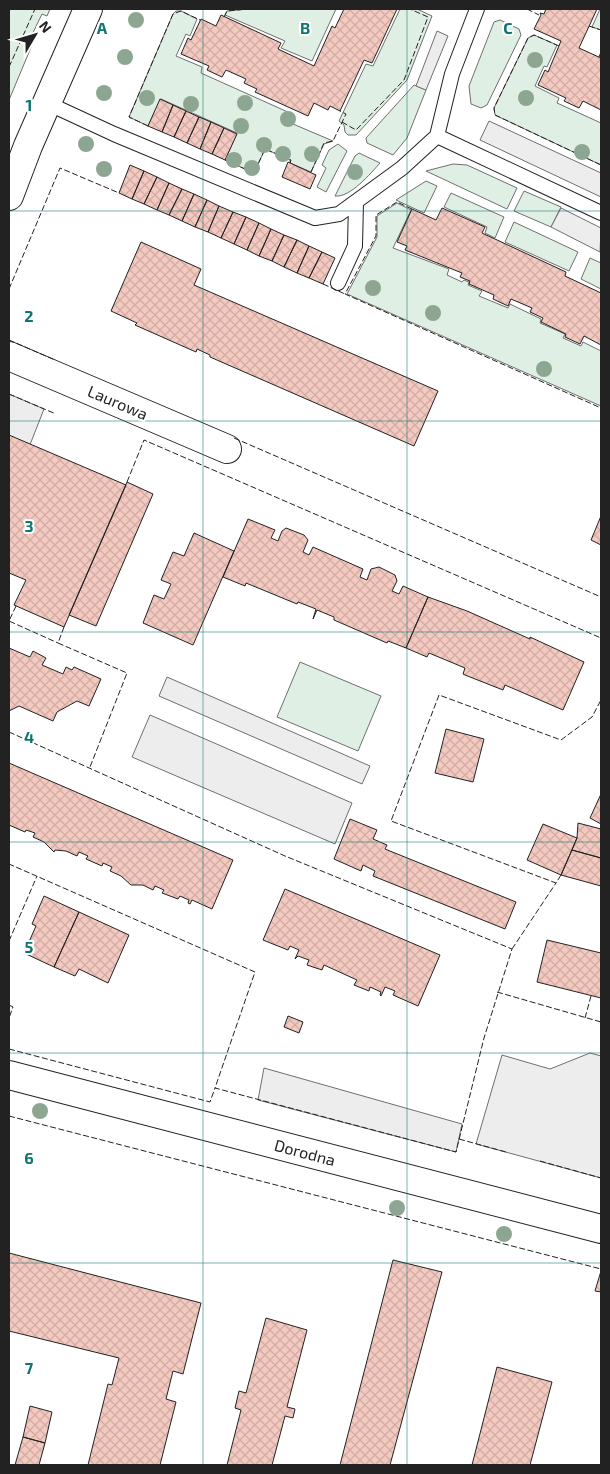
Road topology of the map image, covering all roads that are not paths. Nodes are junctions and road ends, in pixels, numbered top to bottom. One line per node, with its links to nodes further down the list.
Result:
1 (88, 9): 3 (street)
2 (477, 9): 4 (lane)
3 (47, 103): 5 (street); 6 (lane)
4 (437, 136): 6 (lane); 7 (lane)
5 (9, 196)
6 (356, 202): 8 (lane)
7 (601, 213)
8 (338, 283)
9 (9, 356): 10 (street, Laurowa)
10 (227, 449)
11 (9, 1075): 12 (street, Dorodna)
12 (601, 1229)

